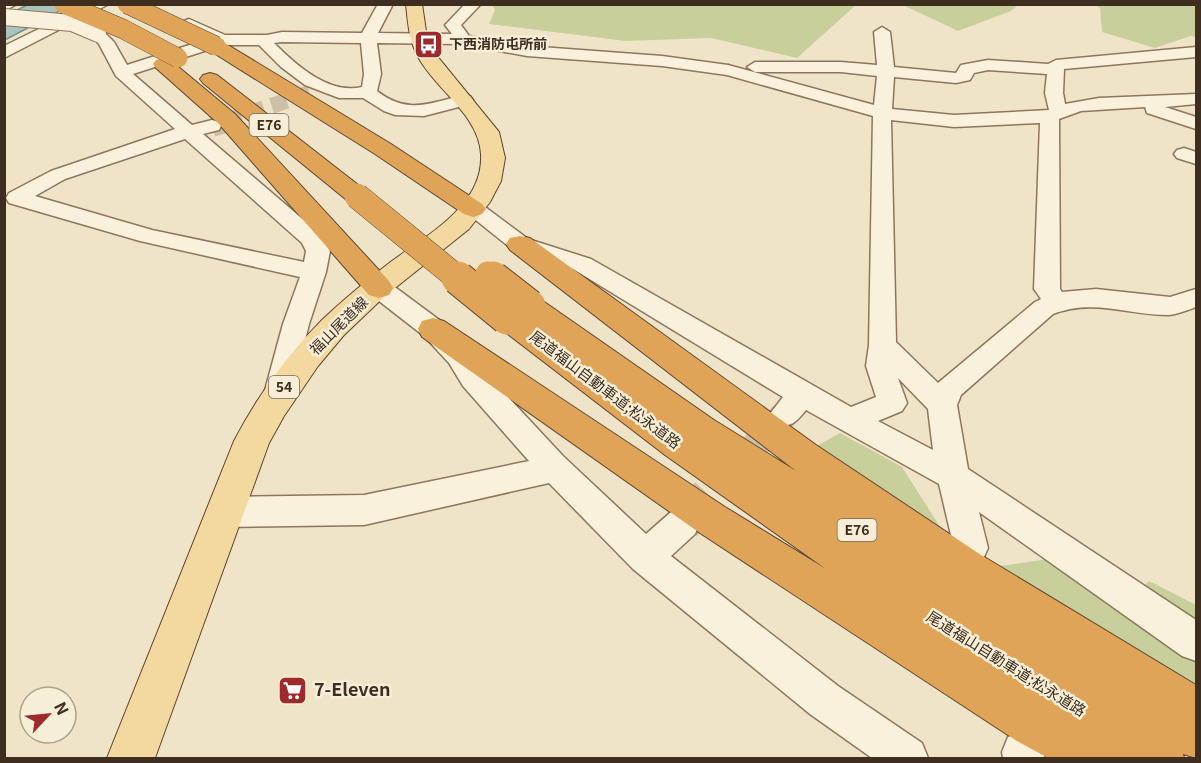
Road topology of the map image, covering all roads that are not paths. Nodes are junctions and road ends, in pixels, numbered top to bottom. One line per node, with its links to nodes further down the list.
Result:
1 (10, 4): 10 (street)
2 (63, 4): 20 (highway, bridge)
3 (83, 4): 18 (street)
4 (102, 4): 18 (street)
5 (126, 4): 17 (highway, 尾道福山自動車道;松永道路 / E76, bridge)
6 (146, 4): 17 (street)
7 (386, 4): 13 (street)
8 (414, 4): 14 (main road, 福山尾道線 / 54)
9 (474, 4): 15 (street)
10 (4, 7)
11 (4, 17): 24 (street, bridge)
12 (882, 32): 23 (street)
13 (369, 37): 14 (street); 16 (street); 25 (street)
14 (418, 38): 15 (street); 27 (main road, 福山尾道線 / 54)
15 (460, 39): 21 (street)
16 (267, 40): 17 (street); 25 (street)
17 (213, 46): 24 (street); 33 (highway, 尾道福山自動車道;松永道路 / E76); 34 (highway)
18 (4, 51)
19 (1197, 52): 22 (street)
20 (171, 61): 33 (highway, 尾道福山自動車道;松永道路 / E76); 37 (highway)
21 (728, 70): 23 (street); 29 (street)
22 (1055, 70): 23 (street); 30 (street)
23 (886, 71): 29 (street)
24 (122, 72): 32 (street)
25 (367, 92): 27 (street)
26 (1197, 99): 28 (street)
27 (464, 100): 34 (main road, 福山尾道線 / 54)
28 (1137, 102): 30 (street); 31 (street)
29 (882, 113): 30 (street); 42 (street)
30 (1054, 114): 39 (street)
31 (1197, 123)
32 (200, 128): 36 (street); 36 (street)
33 (367, 192): 40 (highway, 尾道福山自動車道;松永道路 / E76, bridge)
34 (472, 209): 35 (street); 37 (main road, 福山尾道線 / 54)
35 (520, 244): 45 (street); 53 (highway)
36 (315, 272): 43 (street)
37 (379, 288): 41 (street); 43 (main road, 福山尾道線 / 54)
38 (1197, 298): 39 (street)
39 (1056, 303): 44 (street)
40 (518, 312): 54 (highway, 尾道福山自動車道;松永道路 / E76); 58 (highway, 尾道福山自動車道;松永道路 / E76)
41 (433, 329): 46 (street); 57 (highway)
42 (883, 345): 44 (street); 45 (street)
43 (278, 394): 48 (main road, 福山尾道線 / 54)
44 (942, 405): 47 (street)
45 (850, 420): 47 (street)
46 (552, 465): 48 (street); 51 (street)
47 (952, 476): 50 (street); 52 (street)
48 (226, 512): 55 (main road, 福山尾道線 / 54)
49 (683, 523): 51 (street)
50 (971, 548)
51 (645, 557): 56 (street)
52 (1197, 642)
53 (1197, 712)
54 (1197, 735)
55 (131, 759)
56 (907, 759)
57 (1096, 759)
58 (1160, 759)

